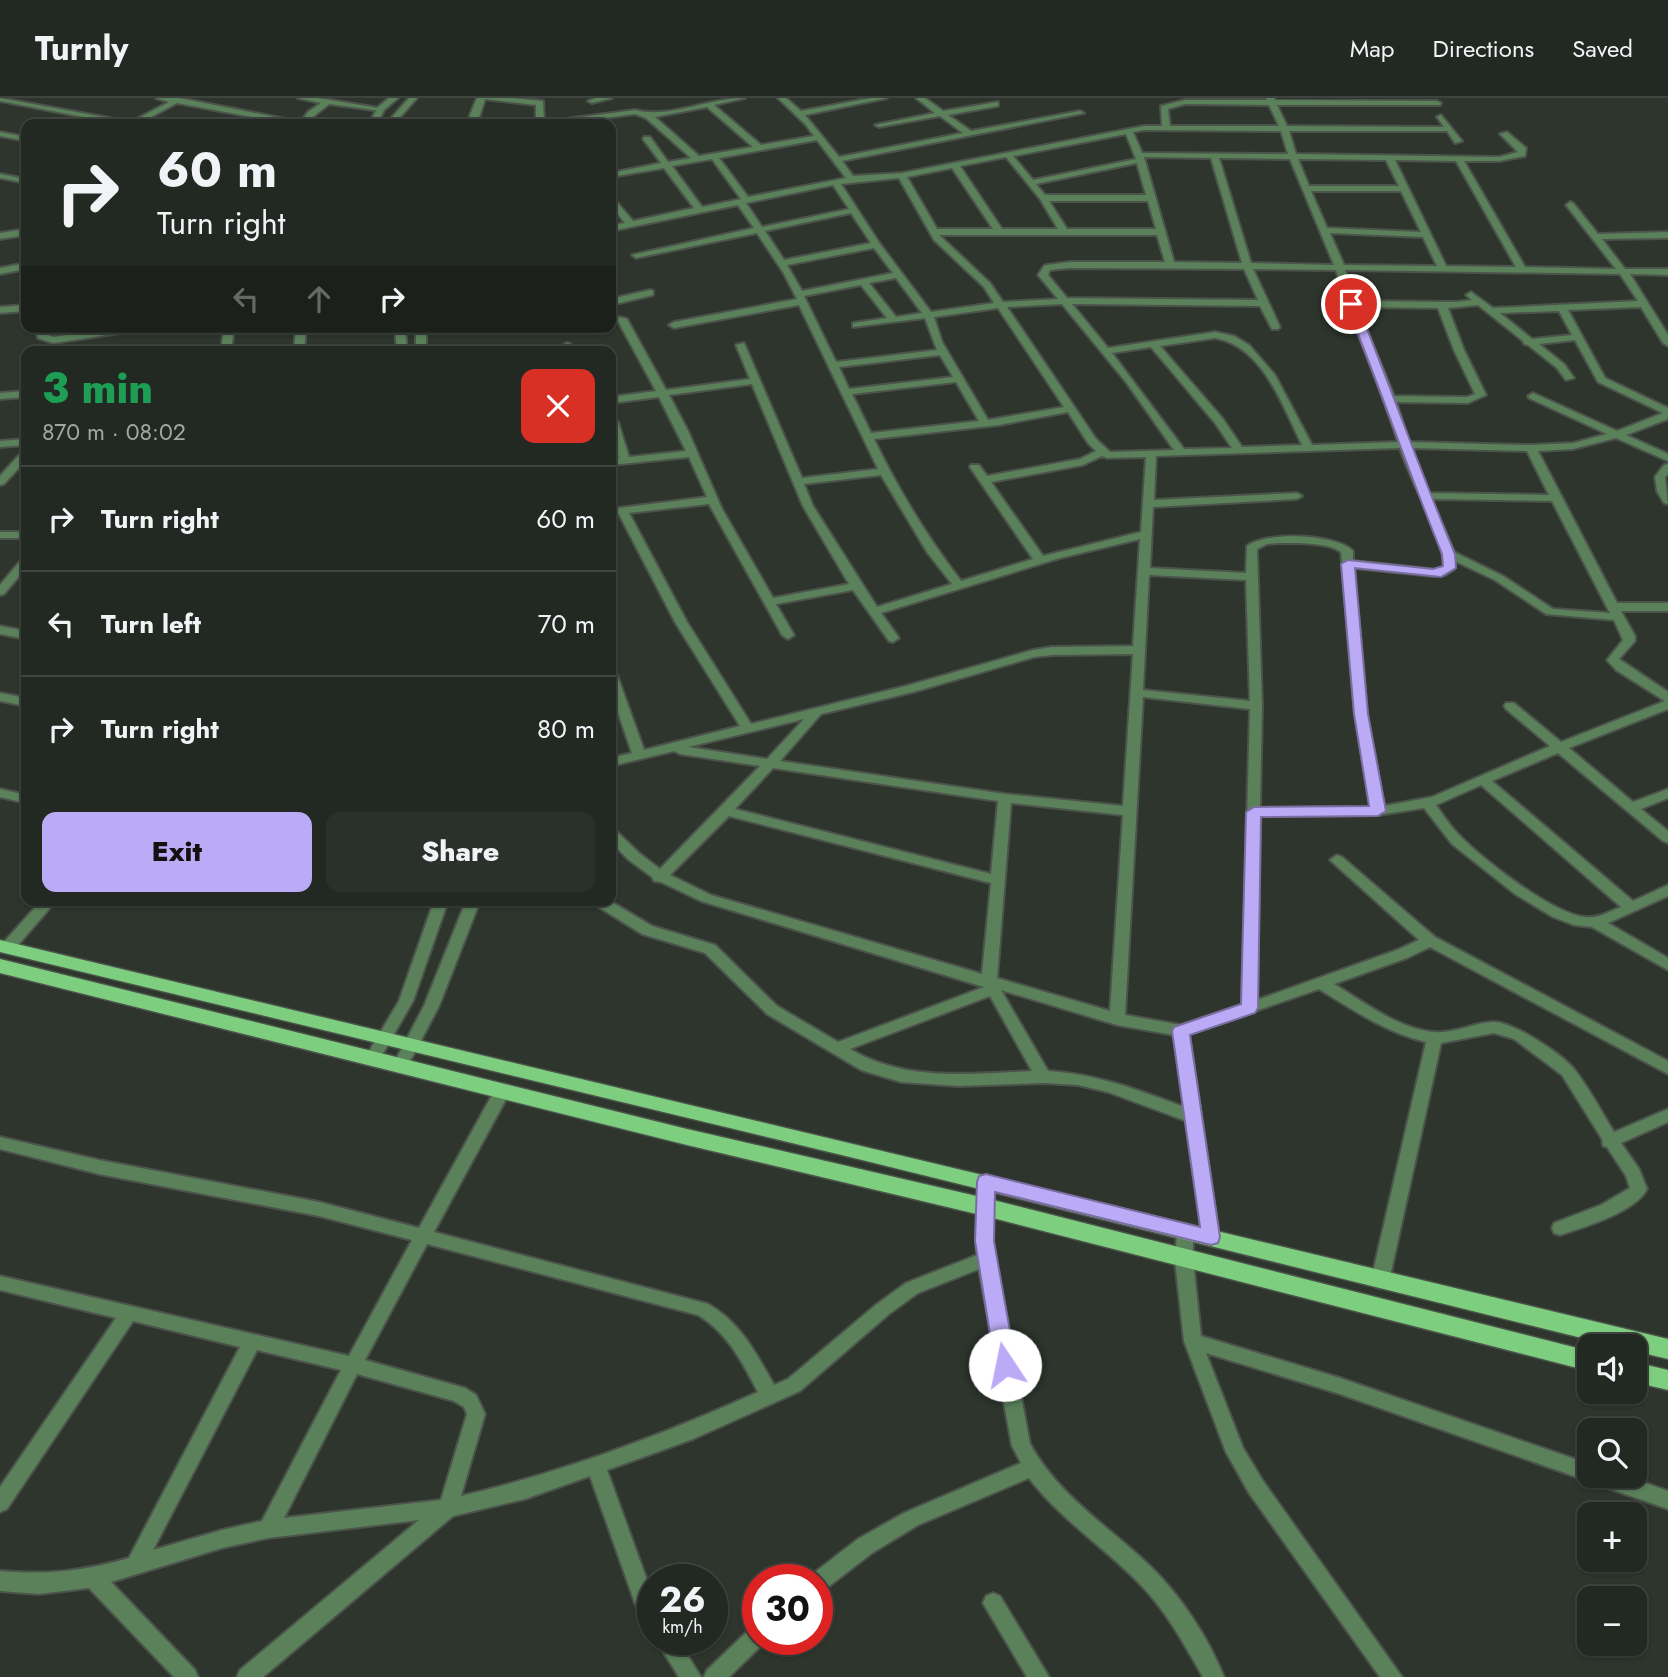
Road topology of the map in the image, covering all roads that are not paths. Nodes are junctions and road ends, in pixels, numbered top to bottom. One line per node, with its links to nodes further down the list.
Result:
1 (160, 98): 13 (street)
2 (302, 98): 17 (street)
3 (394, 98): 21 (street)
4 (413, 98): 32 (street)
5 (481, 98): 33 (street)
6 (488, 98): 34 (street)
7 (608, 98): 16 (street)
8 (741, 98): 19 (street)
9 (782, 98): 24 (street)
10 (883, 98): 24 (street)
11 (920, 98): 22 (street)
12 (0, 99): 27 (street)
13 (179, 100): 28 (street); 29 (street)
14 (1271, 100): 15 (street); 37 (street); 38 (street)
15 (1344, 100): 18 (street)
16 (592, 101)
17 (326, 103): 21 (street); 30 (street)
18 (1437, 103)
19 (708, 104): 25 (street); 48 (street)
20 (995, 104): 22 (street)
21 (381, 108): 31 (street)
22 (942, 113): 36 (street); 42 (street)
23 (1080, 113): 42 (street)
24 (799, 114): 44 (street)
25 (649, 116): 35 (street); 56 (street)
26 (1441, 117): 39 (street)
27 (106, 119)
28 (142, 119)
29 (276, 119)
30 (306, 119)
31 (376, 119)
32 (394, 119)
33 (474, 119)
34 (542, 119)
35 (591, 119)
36 (879, 125)
37 (1166, 127): 38 (street); 40 (street)
38 (1284, 128): 39 (street); 52 (street)
39 (1450, 129): 47 (street)
40 (1129, 132): 51 (street); 53 (street)
41 (0, 134): 45 (street)
42 (970, 134): 57 (street)
43 (1504, 134): 55 (street)
44 (819, 137): 48 (street); 57 (street)
45 (21, 138)
46 (647, 139): 58 (street)
47 (1458, 141)
48 (760, 148): 50 (street)
49 (1214, 155): 52 (street); 53 (street); 94 (street)
50 (714, 156): 56 (street); 71 (street)
51 (1009, 156): 59 (street); 66 (street)
52 (1293, 156): 54 (street); 67 (street)
53 (1140, 157): 66 (street); 70 (street)
54 (1389, 157): 55 (street); 68 (street)
55 (1458, 158): 98 (street)
56 (697, 159): 58 (street)
57 (837, 160): 63 (street)
58 (666, 165): 60 (street); 74 (street)
59 (956, 167): 61 (street); 83 (street)
60 (616, 174)
61 (902, 175): 63 (street); 80 (street)
62 (0, 176): 64 (street)
63 (851, 178): 65 (street)
64 (21, 180)
65 (835, 181): 71 (street); 75 (street)
66 (1030, 183): 69 (street)
67 (1306, 188): 68 (street); 79 (street)
68 (1404, 189): 85 (street)
69 (1043, 198): 70 (street); 84 (street)
70 (1151, 198): 81 (street)
71 (743, 200): 74 (street); 78 (street)
72 (1570, 205): 88 (street)
73 (616, 206): 76 (street)
74 (699, 209): 76 (street)
75 (855, 210): 78 (street); 89 (street)
76 (631, 223): 77 (street)
77 (616, 227)
78 (760, 230): 90 (street); 91 (street)
79 (1324, 230): 85 (street); 95 (street)
80 (933, 232): 83 (street); 110 (street)
81 (1160, 232): 84 (street); 92 (street)
82 (21, 233): 87 (street)
83 (1000, 233): 84 (street)
84 (1065, 233)
85 (1426, 235): 96 (street)
86 (1668, 235): 88 (street)
87 (0, 236)
88 (1596, 237): 99 (street)
89 (876, 245): 91 (street); 101 (street)
90 (636, 255)
91 (782, 263): 104 (street)
92 (1170, 265): 94 (street); 106 (street)
93 (21, 267): 97 (street)
94 (1248, 267): 95 (street); 107 (street)
95 (1340, 267): 96 (street); 108 (street)
96 (1443, 269): 98 (street)
97 (0, 271)
98 (1523, 271): 99 (street)
99 (1624, 272): 100 (street); 109 (street)
100 (1668, 272)
101 (899, 275): 102 (street); 116 (street)
102 (863, 282): 104 (street); 118 (street)
103 (650, 293): 105 (street)
104 (801, 298): 119 (street); 131 (street)
105 (616, 301)
106 (1065, 301): 107 (street); 110 (street); 129 (street)
107 (1263, 303): 121 (street)
108 (1351, 304): 111 (street); 141 (street)
109 (1644, 304): 112 (street); 126 (street)
110 (1000, 305): 116 (street); 142 (street)
111 (1442, 305): 115 (street); 141 (street)
112 (1562, 307): 115 (street); 124 (street)
113 (21, 308): 114 (street)
114 (0, 310)
115 (1490, 311): 125 (street)
116 (929, 316): 118 (street); 130 (street)
117 (622, 319): 135 (street)
118 (894, 320): 120 (street)
119 (674, 324)
120 (856, 325)
121 (1275, 327)
122 (40, 333): 123 (street)
123 (89, 333)
124 (1577, 337): 125 (street); 143 (street)
125 (1527, 342): 132 (street)
126 (1668, 343)
127 (1153, 344): 129 (street); 151 (street); 153 (street)
128 (741, 345): 134 (street)
129 (1106, 351): 155 (street)
130 (943, 352): 131 (street); 133 (street)
131 (835, 365): 136 (street)
132 (1569, 378)
133 (959, 379): 136 (street); 144 (street)
134 (756, 381): 135 (street); 167 (street)
135 (664, 392): 140 (street); 156 (street)
136 (847, 392): 147 (street)
137 (21, 394): 138 (street)
138 (0, 396)
139 (1533, 396): 146 (street)
140 (616, 399)
141 (1390, 399): 150 (street)
142 (1070, 409): 144 (street); 154 (street)
143 (1668, 413): 146 (street)
144 (985, 423): 147 (street)
145 (616, 432): 160 (street)
146 (1616, 435): 152 (street); 158 (street)
147 (866, 437): 164 (street)
148 (21, 442): 149 (street)
149 (0, 444)
150 (1404, 444): 151 (street); 152 (street); 169 (street)
151 (1308, 447): 153 (street)
152 (1531, 448): 170 (street)
153 (1238, 449): 155 (street)
154 (1102, 452): 157 (street); 165 (street)
155 (1181, 452): 157 (street)
156 (693, 453): 160 (street); 171 (street)
157 (1151, 453): 173 (street)
158 (1668, 458)
159 (21, 459): 166 (street)
160 (625, 460): 161 (street)
161 (616, 461)
162 (975, 467): 165 (street)
163 (1668, 467): 172 (street)
164 (884, 471): 167 (street); 184 (street)
165 (983, 480): 179 (street)
166 (0, 482)
167 (797, 482): 185 (street)
168 (1297, 496): 173 (street)
169 (1423, 496): 170 (street); 178 (street)
170 (1556, 498): 190 (street)
171 (713, 500): 174 (street); 187 (street)
172 (1668, 501)
173 (1149, 504): 175 (street)
174 (616, 511): 205 (street)
175 (1146, 534): 179 (street); 182 (street)
176 (0, 535): 177 (street)
177 (21, 536)
178 (1448, 554): 180 (street); 190 (street)
179 (1040, 560): 184 (street)
180 (1348, 564): 183 (street); 220 (street)
181 (21, 568): 186 (street)
182 (1143, 571): 183 (street); 195 (street)
183 (1250, 577): 202 (street)
184 (959, 585): 189 (street)
185 (856, 586): 187 (street); 189 (street)
186 (0, 592)
187 (769, 602): 193 (street)
188 (1668, 607): 190 (street)
189 (873, 612): 194 (street)
190 (1616, 612): 199 (street)
191 (0, 630): 192 (street)
192 (21, 634)
193 (788, 635)
194 (893, 638)
195 (1137, 650): 197 (street); 204 (street)
196 (616, 689): 208 (street)
197 (1137, 693): 202 (street); 219 (street)
198 (0, 697): 200 (street)
199 (1668, 698)
200 (21, 701)
201 (1668, 705): 206 (street)
202 (1256, 706): 221 (street)
203 (1510, 706): 206 (street)
204 (817, 712): 205 (street); 210 (street)
205 (748, 729): 207 (street)
206 (1558, 748): 211 (street); 217 (street)
207 (672, 749): 208 (street); 210 (street)
208 (639, 755): 209 (street)
209 (616, 761)
210 (769, 763): 214 (street); 218 (street)
211 (1482, 780): 216 (street); 232 (street)
212 (0, 793): 215 (street)
213 (1668, 793): 217 (street)
214 (1005, 797): 219 (street); 226 (street)
215 (21, 798)
216 (1427, 803): 220 (street); 233 (street)
217 (1633, 807): 222 (street)
218 (726, 811): 225 (street); 226 (street)
219 (1130, 811): 240 (street)
220 (1378, 811): 221 (street)
221 (1254, 812): 239 (street)
222 (1668, 838)
223 (616, 840): 225 (street)
224 (1337, 860): 234 (street)
225 (659, 878): 238 (street)
226 (998, 880): 238 (street)
227 (1668, 890): 232 (street)
228 (44, 906): 235 (street)
229 (439, 906): 244 (street)
230 (471, 906): 243 (street)
231 (606, 906): 245 (street)
232 (1630, 907): 233 (street)
233 (1594, 922): 236 (street)
234 (1430, 941): 237 (street); 247 (street)
235 (2, 953): 244 (main road)
236 (1668, 965)
237 (1321, 983): 239 (street); 242 (street)
238 (991, 986): 240 (street); 245 (street); 248 (street)
239 (1249, 1008): 241 (street)
240 (1117, 1019): 241 (street)
241 (1181, 1031): 251 (street)
242 (1434, 1038): 252 (street); 262 (street)
243 (413, 1046): 244 (main road); 246 (street); 254 (main road)
244 (378, 1049): 246 (main road)
245 (835, 1049): 248 (street)
246 (401, 1065): 249 (main road)
247 (1668, 1068)
248 (1043, 1077): 251 (street)
249 (503, 1090): 255 (main road); 258 (street)
250 (1668, 1115): 252 (street)
251 (1194, 1117): 259 (street)
252 (1609, 1141): 256 (street)
253 (0, 1143): 258 (street)
254 (986, 1182): 255 (street); 257 (main road)
255 (985, 1207): 260 (street); 261 (main road)
256 (1560, 1228)
257 (1185, 1233): 259 (main road); 261 (street)
258 (424, 1237): 269 (street); 272 (street)
259 (1211, 1237): 262 (main road)
260 (987, 1259): 272 (street); 274 (street)
261 (1184, 1260): 265 (street); 268 (main road)
262 (1380, 1281): 267 (main road)
263 (0, 1283): 264 (street)
264 (129, 1313): 266 (street); 278 (street)
265 (1193, 1341): 275 (street); 295 (street)
266 (252, 1342): 269 (street); 281 (street)
267 (1668, 1349)
268 (1577, 1358)
269 (353, 1365): 279 (street); 280 (street)
270 (1647, 1375): 271 (main road)
271 (1668, 1380)
272 (770, 1396): 273 (street)
273 (596, 1465): 279 (street); 285 (street)
274 (1031, 1468): 282 (street); 294 (street)
275 (1577, 1468)
276 (1634, 1488): 277 (street)
277 (1668, 1500)
278 (0, 1503)
279 (448, 1508): 280 (street); 290 (street)
280 (268, 1529): 281 (street)
281 (136, 1564): 283 (street)
282 (833, 1570)
283 (93, 1578): 284 (street); 289 (street)
284 (0, 1581)
285 (637, 1581)
286 (993, 1603): 293 (street)
287 (742, 1650): 292 (street)
288 (676, 1655): 291 (street)
289 (188, 1677)
290 (247, 1677)
291 (691, 1677)
292 (714, 1677)
293 (1039, 1677)
294 (1214, 1677)
295 (1392, 1677)

